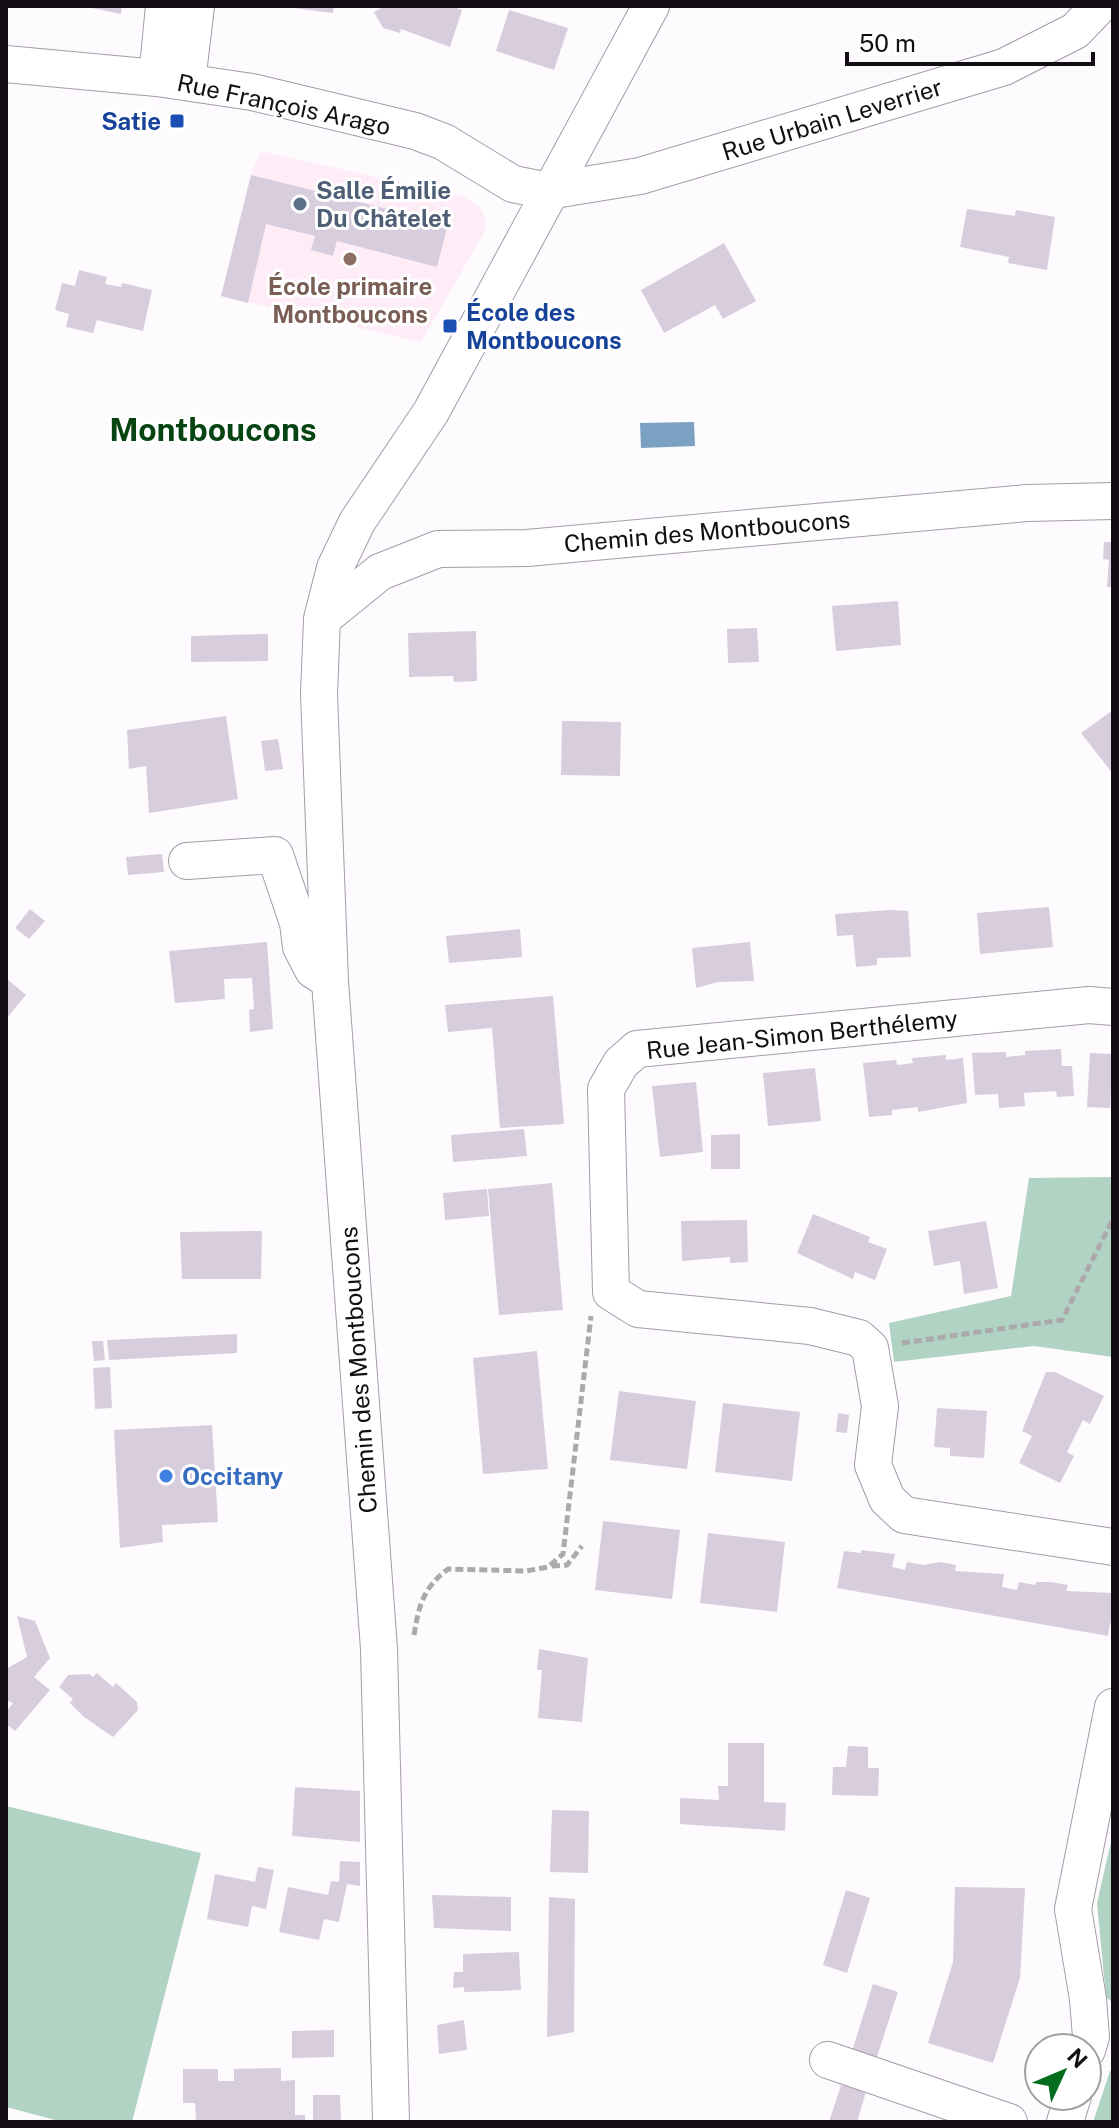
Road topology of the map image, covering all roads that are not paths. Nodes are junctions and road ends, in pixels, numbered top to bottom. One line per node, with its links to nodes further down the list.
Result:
1 (164, 6): 6 (street)
2 (196, 6): 6 (street)
3 (651, 6): 7 (street, Chemin des Montboucons)
4 (1099, 6): 7 (street, Rue Urbain Leverrier)
5 (6, 64): 6 (street, Rue François Arago)
6 (172, 80): 7 (street, Rue François Arago)
7 (548, 191): 9 (street, Chemin des Montboucons)
8 (1113, 501): 9 (street, Chemin des Montboucons)
9 (322, 619): 11 (street, Chemin des Montboucons)
10 (187, 861): 11 (street)
11 (330, 981): 17 (street, Chemin des Montboucons)
12 (1113, 1007): 13 (street, Rue Jean-Simon Berthélemy)
13 (1113, 1547)
14 (1113, 1707): 15 (street)
15 (1095, 2032)
16 (828, 2060): 18 (street)
17 (391, 2122)
18 (1009, 2122)

